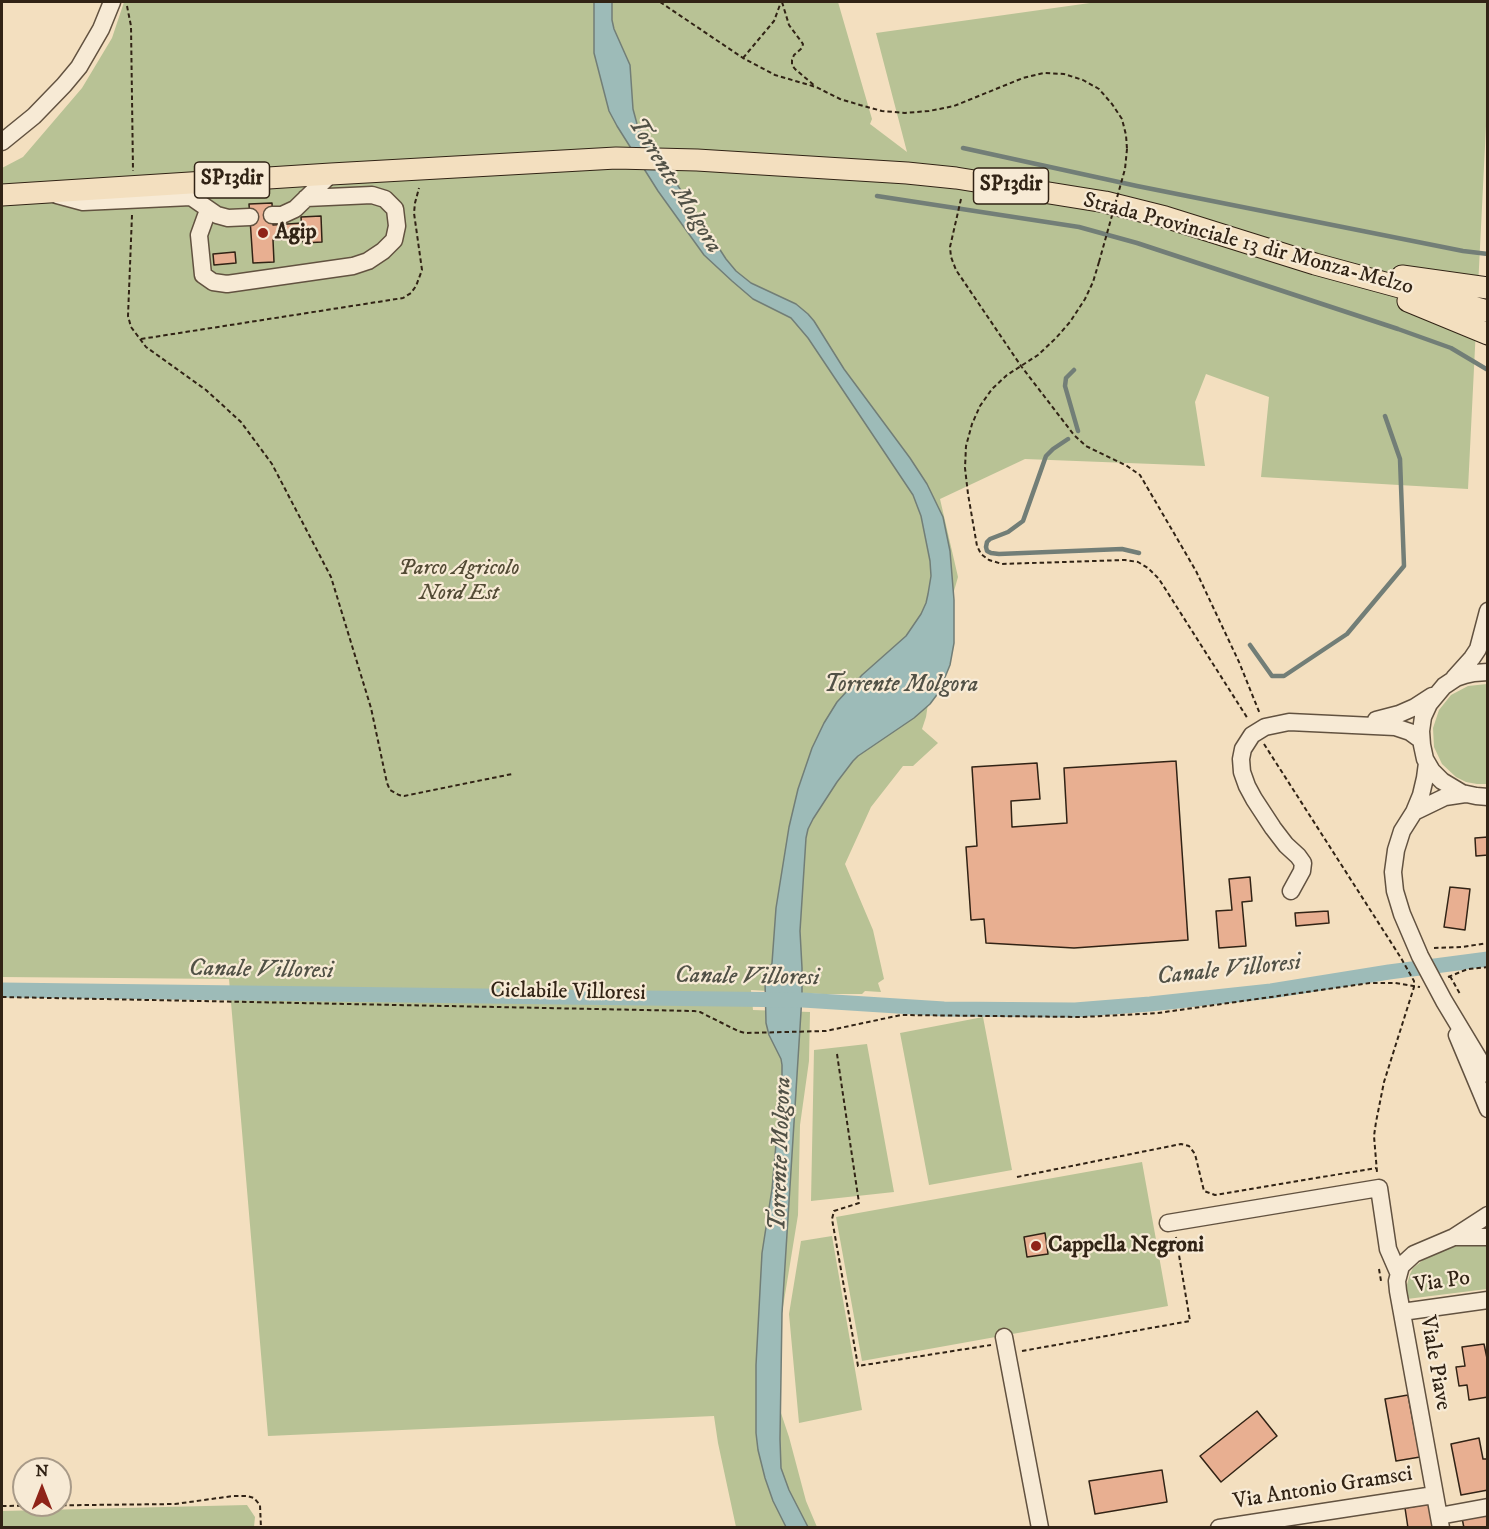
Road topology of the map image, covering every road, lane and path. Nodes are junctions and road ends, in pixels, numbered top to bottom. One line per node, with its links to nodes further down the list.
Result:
1 (112, 2): 7 (street)
2 (126, 2): 10 (path)
3 (660, 2): 5 (path)
4 (782, 2): 5 (path); 6 (path)
5 (743, 58): 6 (path)
6 (816, 87): 22 (path, bridge)
7 (2, 142)
8 (427, 168): 9 (main road, Strada Provinciale 13 dir Monza-Melzo / SP13dir); 17 (main road, Strada Provinciale 13 dir Monza-Melzo / SP13dir); 21 (path)
9 (331, 174): 10 (main road, Strada Provinciale 13 dir Monza-Melzo / SP13dir); 12 (street)
10 (133, 193): 11 (main road, Strada Provinciale 13 dir Monza-Melzo / SP13dir); 14 (street); 21 (path)
11 (2, 195)
12 (306, 198): 14 (street); 15 (street)
13 (961, 199): 22 (path)
14 (208, 210): 16 (street)
15 (272, 215)
16 (250, 217)
17 (1315, 264): 18 (main road, SP13dir); 19 (main road, Strada Provinciale 13 dir Monza-Melzo / SP13dir); 20 (main road, SP13dir)
18 (1488, 288)
19 (1488, 311)
20 (1488, 334)
21 (139, 339): 31 (path)
22 (1021, 366): 28 (path); 28 (path)
23 (1488, 611): 25 (street)
24 (1488, 672): 25 (street)
25 (1452, 681): 26 (street)
26 (1437, 692): 27 (street); 29 (street)
27 (1355, 725): 28 (street); 29 (street)
28 (1261, 729): 35 (street); 40 (path)
29 (1421, 740): 30 (street)
30 (1427, 763): 32 (street); 34 (street)
31 (513, 774)
32 (1465, 794): 33 (street); 34 (street)
33 (1488, 796)
34 (1413, 812): 37 (street)
35 (1291, 891)
36 (1488, 943): 37 (path)
37 (1420, 954): 42 (street)
38 (1488, 967): 39 (path)
39 (1450, 976)
40 (1413, 987): 41 (path, Ciclabile Villoresi); 46 (path)
41 (2, 997)
42 (1444, 1001): 44 (street); 45 (street)
43 (837, 1054): 56 (path)
44 (1488, 1074)
45 (1488, 1109)
46 (1376, 1168): 47 (path); 48 (path)
47 (1017, 1177)
48 (1379, 1188): 50 (street); 53 (street, Viale Piave)
49 (1488, 1215): 51 (street)
50 (1171, 1223): 56 (path)
51 (1454, 1237): 52 (street); 53 (street)
52 (1488, 1237)
53 (1398, 1272): 55 (street, Viale Piave)
54 (1488, 1300): 55 (street, Via Po)
55 (1402, 1312): 57 (street, Viale Piave)
56 (1006, 1345): 62 (street)
57 (1434, 1495): 60 (street, Viale Piave); 63 (street, Via Antonio Gramsci)
58 (2, 1506): 61 (path)
59 (1488, 1507): 60 (street)
60 (1440, 1522)
61 (261, 1527)
62 (1040, 1527)
63 (1219, 1527)

